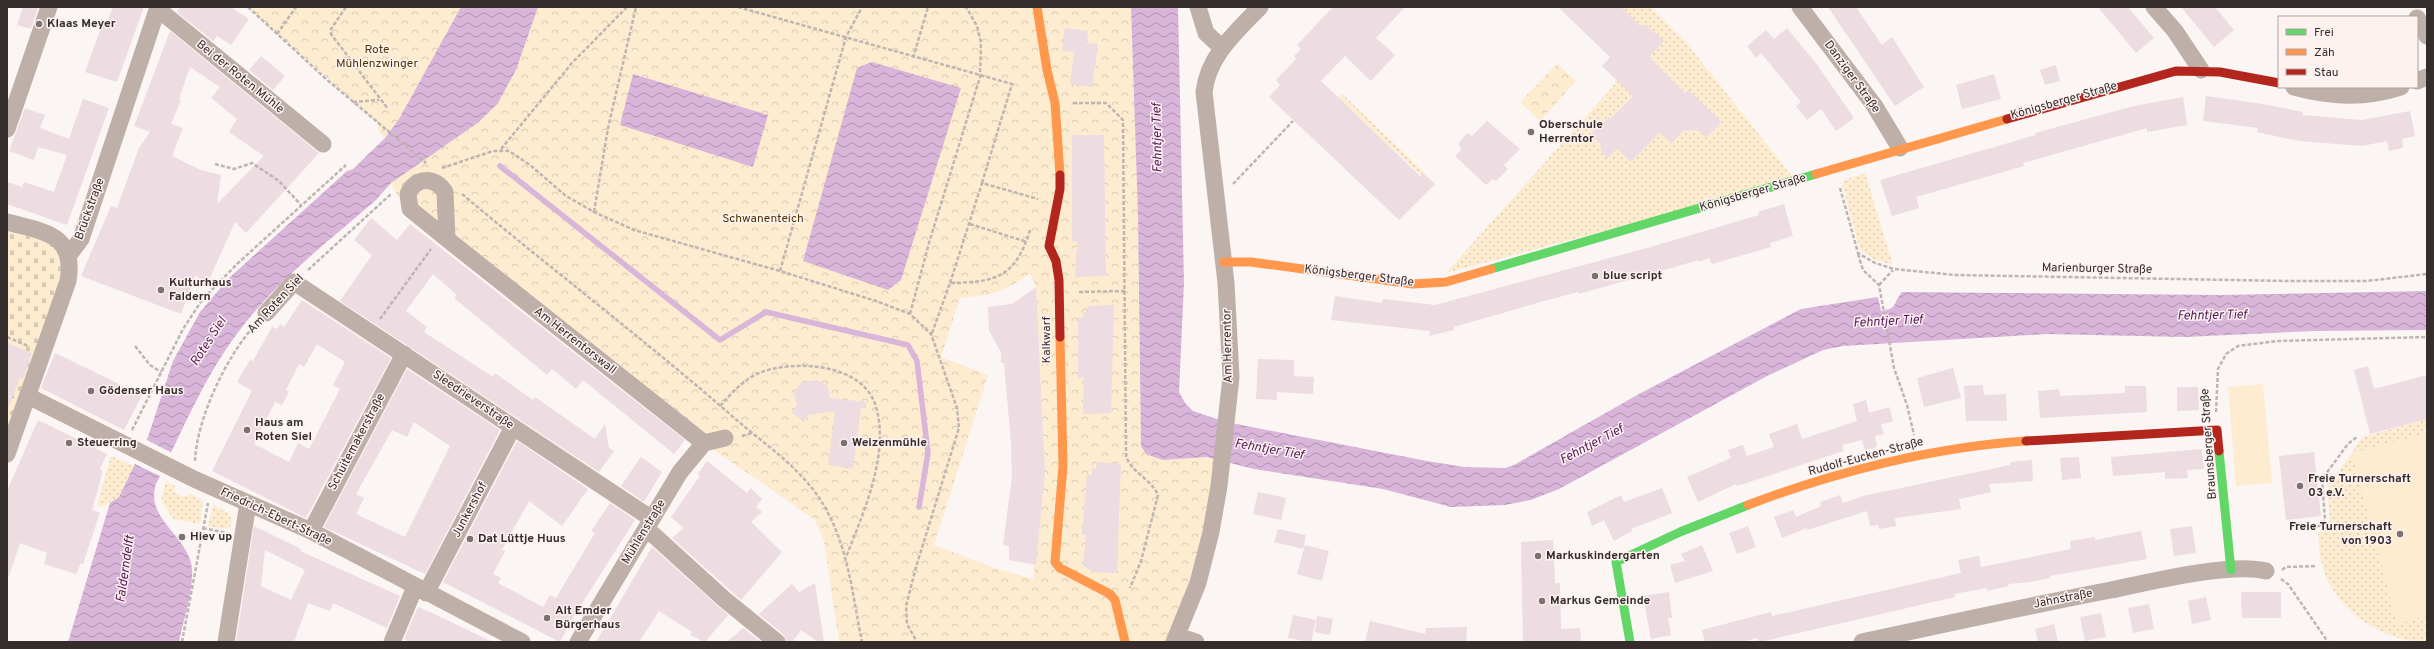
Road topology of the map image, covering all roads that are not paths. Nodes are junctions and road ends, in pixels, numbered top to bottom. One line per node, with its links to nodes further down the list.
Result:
1 (48, 7): 17 (street)
2 (1037, 7): 45 (street, Kalkwarf)
3 (1198, 7): 12 (street)
4 (1260, 7): 12 (street, Am Herrentor)
5 (1800, 7): 19 (street, Danziger Straße)
6 (2154, 7): 13 (street)
7 (2411, 7): 9 (street)
8 (158, 8): 18 (street, Bei der Roten Mühle); 22 (street, Brückstraße)
9 (2416, 16)
10 (2418, 19): 11 (street)
11 (2427, 36)
12 (1222, 47): 23 (street, Am Herrentor)
13 (2201, 70): 14 (street, Königsberger Straße); 19 (street, Königsberger Straße)
14 (2278, 83)
15 (2298, 88): 16 (street)
16 (2397, 88)
17 (7, 129)
18 (323, 144)
19 (1900, 148): 23 (street, Königsberger Straße)
20 (7, 222): 22 (street)
21 (444, 237): 31 (street, Am Herrentorswall)
22 (69, 255): 27 (street, Brückstraße)
23 (1224, 262): 39 (street, Am Herrentor)
24 (294, 282): 25 (street, Am Roten Siel); 26 (street, Sleedrieverstraße)
25 (266, 313)
26 (404, 354): 28 (street, Sleedrieverstraße); 35 (street, Schuitemakerstraße)
27 (28, 396): 32 (street, Brückstraße); 33 (street, Friedrich-Ebert-Straße)
28 (513, 426): 34 (street, Sleedrieverstraße); 38 (street, Junkershof)
29 (2217, 430): 36 (street, Braunsberger Straße); 47 (street, Rudolf-Eucken-Straße)
30 (725, 438): 31 (street)
31 (704, 444): 34 (street, Mühlenstraße)
32 (7, 454)
33 (248, 503): 35 (street, Friedrich-Ebert-Straße); 40 (street)
34 (649, 524): 43 (street, Mühlenstraße); 44 (street, Sleedrieverstraße)
35 (311, 531): 38 (street, Friedrich-Ebert-Straße)
36 (2231, 570): 37 (street, Jahnstraße); 48 (street, Jahnstraße)
37 (2271, 573)
38 (421, 590): 41 (street, Junkershof); 42 (street, Friedrich-Ebert-Straße)
39 (1176, 639): 46 (street)
40 (226, 642)
41 (392, 642)
42 (522, 642)
43 (578, 642)
44 (777, 642)
45 (1125, 642)
46 (1196, 642)
47 (1630, 642)
48 (1862, 642)

